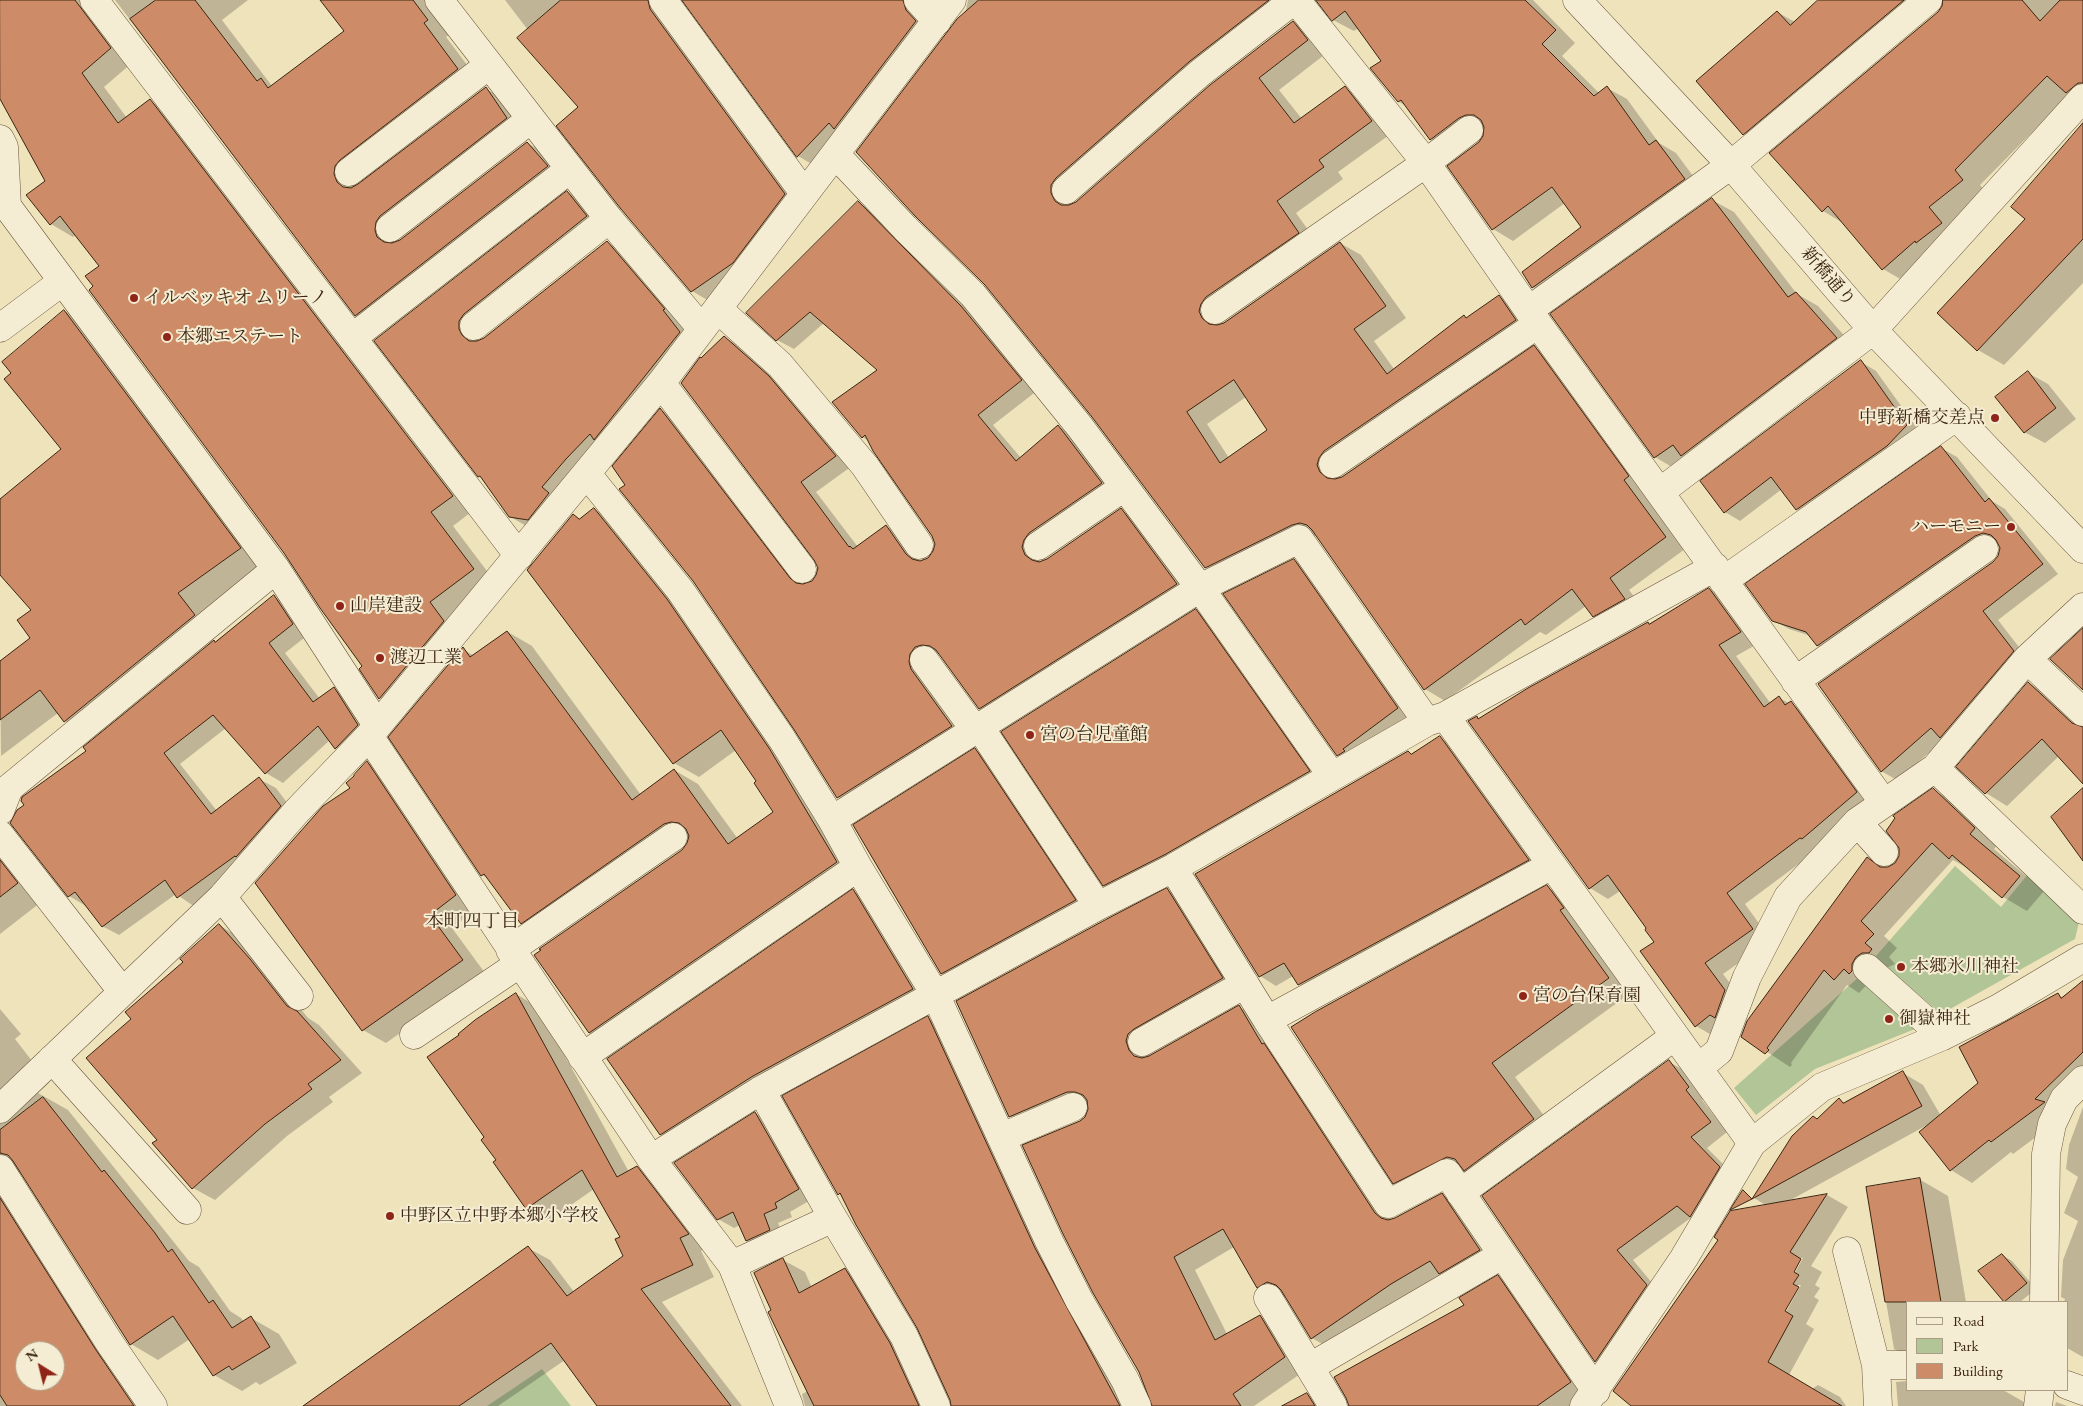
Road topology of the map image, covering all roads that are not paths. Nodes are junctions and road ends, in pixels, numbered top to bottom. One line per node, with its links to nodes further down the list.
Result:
1 (94, 0): 30 (street)
2 (439, 0): 9 (street)
3 (663, 0): 20 (street)
4 (918, 0): 8 (street)
5 (1295, 0): 15 (street); 19 (street)
6 (1577, 0): 16 (street, 新橋通り)
7 (1928, 0): 16 (street)
8 (945, 10): 14 (street)
9 (489, 65): 11 (street); 18 (street)
10 (2083, 98): 29 (street)
11 (531, 119): 17 (street); 22 (street)
12 (1469, 130): 15 (street)
13 (0, 139): 23 (street)
14 (836, 155): 20 (street); 35 (street)
15 (1426, 163): 24 (street); 25 (street)
16 (1731, 165): 25 (street); 29 (street, 新橋通り)
17 (570, 169): 21 (street); 30 (street)
18 (349, 172)
19 (1066, 190)
20 (804, 193): 26 (street)
21 (609, 219): 26 (street); 27 (street)
22 (390, 228)
23 (63, 281): 28 (street); 42 (street)
24 (1215, 310)
25 (1534, 317): 33 (street); 36 (street)
26 (710, 319): 31 (street); 37 (street)
27 (474, 326)
28 (0, 328)
29 (1874, 330): 32 (street, 新橋通り); 36 (street)
30 (352, 338): 41 (street)
31 (661, 383): 34 (street); 43 (street)
32 (1957, 416): 40 (street, 新橋通り); 44 (street)
33 (1333, 464)
34 (587, 474): 41 (street); 58 (street)
35 (1124, 487): 38 (street); 45 (street)
36 (1660, 492): 44 (street)
37 (919, 545)
38 (1038, 546)
39 (1984, 549): 49 (street)
40 (2083, 549)
41 (519, 556): 53 (street)
42 (276, 569): 53 (street); 57 (street)
43 (802, 569)
44 (1719, 574): 49 (street); 51 (street)
45 (1200, 588): 51 (street); 52 (street); 55 (street)
46 (2083, 607): 48 (street)
47 (924, 660): 52 (street)
48 (2027, 660): 50 (street); 54 (street)
49 (1795, 681): 56 (street)
50 (2083, 712)
51 (1436, 719): 55 (street); 63 (street)
52 (977, 728): 58 (street); 67 (street)
53 (373, 731): 66 (street); 69 (street)
54 (1935, 768): 56 (street); 68 (street)
55 (1332, 776): 65 (street)
56 (1884, 803): 59 (street)
57 (0, 811)
58 (832, 820): 64 (street)
59 (1857, 822): 62 (street); 83 (street)
60 (0, 835): 73 (street)
61 (673, 837): 69 (street)
62 (1884, 852)
63 (1552, 865): 76 (street); 78 (street)
64 (858, 867): 75 (street); 81 (street)
65 (1173, 868): 67 (street); 72 (street)
66 (222, 897): 73 (street); 74 (street)
67 (1098, 906): 75 (street)
68 (2083, 910)
69 (515, 957): 77 (street); 81 (street)
70 (2083, 958): 79 (street)
71 (1868, 968): 79 (street)
72 (1245, 984): 76 (street); 80 (street)
73 (122, 991): 82 (street)
74 (299, 996)
75 (936, 996): 85 (street); 88 (street)
76 (1267, 1020): 92 (street)
77 (414, 1035)
78 (1675, 1036): 83 (street); 92 (street)
79 (1943, 1036): 89 (street)
80 (1142, 1042)
81 (582, 1057): 90 (street)
82 (52, 1059): 87 (street); 93 (street)
83 (1698, 1068): 89 (street)
84 (2083, 1080): 99 (street)
85 (761, 1090): 90 (street); 94 (street)
86 (1073, 1107): 88 (street)
87 (0, 1109)
88 (1002, 1137): 110 (street)
89 (1752, 1143): 106 (street)
90 (651, 1159): 97 (street)
91 (0, 1169): 107 (street)
92 (1460, 1192): 96 (street)
93 (187, 1210)
94 (833, 1218): 97 (street); 109 (street)
95 (1847, 1251): 101 (street)
96 (1502, 1255): 102 (street); 106 (street)
97 (732, 1265): 108 (street)
98 (1268, 1298): 102 (street)
99 (2044, 1301)
100 (1906, 1365): 101 (street)
101 (1876, 1366): 112 (street)
102 (1310, 1367): 111 (street)
103 (2068, 1385): 105 (street)
104 (2040, 1391): 113 (street)
105 (2083, 1391)
106 (1595, 1400)
107 (153, 1406)
108 (789, 1406)
109 (936, 1406)
110 (1137, 1406)
111 (1333, 1406)
112 (1878, 1406)
113 (2038, 1406)

